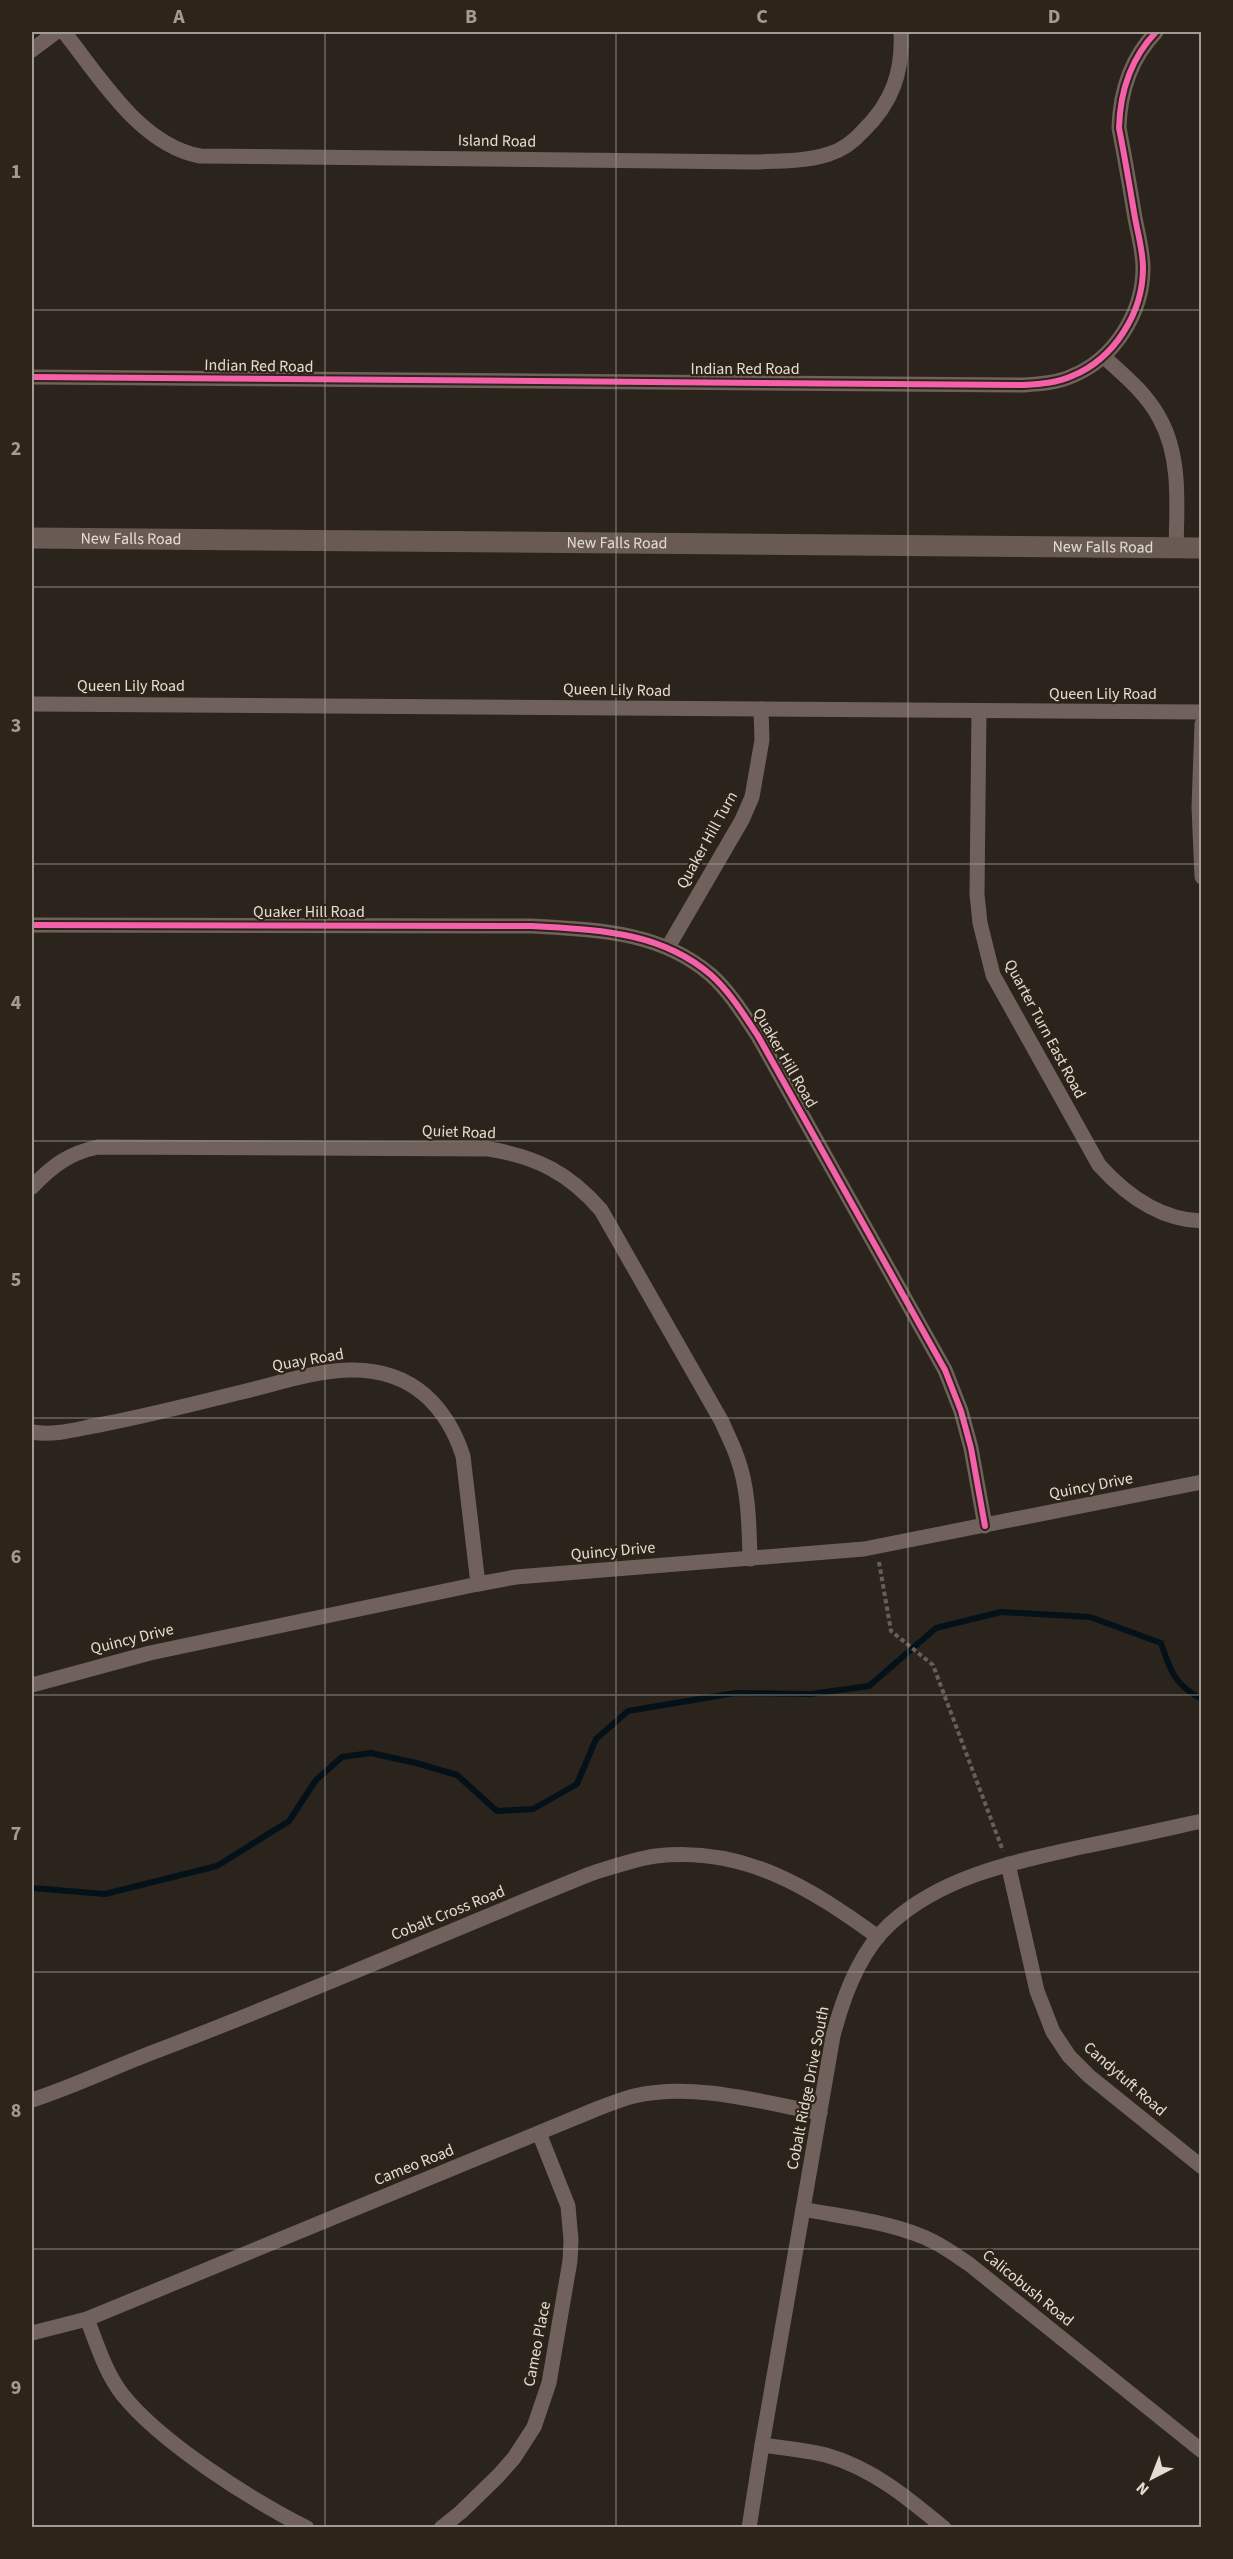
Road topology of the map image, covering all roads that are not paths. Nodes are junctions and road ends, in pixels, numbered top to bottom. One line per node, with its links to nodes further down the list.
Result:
1 (56, 32): 5 (street)
2 (64, 32): 3 (street, Island Road)
3 (901, 32)
4 (1156, 32): 6 (street, Indian Red Road)
5 (32, 50)
6 (1104, 357): 7 (street, Indian Red Road); 9 (street)
7 (32, 377)
8 (32, 538): 9 (main road, New Falls Road)
9 (1176, 548): 10 (main road, New Falls Road)
10 (1202, 548)
11 (32, 704): 12 (street, Queen Lily Road)
12 (761, 709): 13 (street, Queen Lily Road); 18 (street, Quaker Hill Turn)
13 (979, 711): 14 (street, Queen Lily Road); 20 (street, Quarter Turn East Road)
14 (1202, 712)
15 (1202, 724): 16 (street)
16 (1202, 877)
17 (32, 925): 18 (street, Quaker Hill Road)
18 (668, 947): 23 (street, Quaker Hill Road)
19 (32, 1187): 24 (street, Quiet Road)
20 (1202, 1221)
21 (32, 1432): 25 (street, Quay Road)
22 (1202, 1482): 23 (street, Quincy Drive)
23 (985, 1526): 24 (street, Quincy Drive)
24 (750, 1559): 25 (street, Quincy Drive)
25 (478, 1584): 26 (street, Quincy Drive)
26 (32, 1685)
27 (1202, 1821): 28 (street, Cobalt Ridge Drive South)
28 (1008, 1864): 29 (street, Cobalt Ridge Drive South); 33 (street, Candytuft Road)
29 (878, 1937): 30 (street, Cobalt Cross Road); 31 (street, Cobalt Ridge Drive South)
30 (32, 2100)
31 (820, 2113): 32 (street, Cameo Road); 34 (street, Cobalt Ridge Drive South)
32 (539, 2133): 35 (street, Cameo Road); 40 (street, Cameo Place)
33 (1202, 2167)
34 (803, 2210): 37 (street, Cobalt Ridge Drive South); 38 (street, Calicobush Road)
35 (87, 2319): 36 (street, Cameo Road); 39 (street)
36 (32, 2333)
37 (762, 2445): 41 (street, Cobalt Ridge Drive South); 42 (street)
38 (1202, 2451)
39 (307, 2528)
40 (441, 2528)
41 (749, 2528)
42 (944, 2528)

